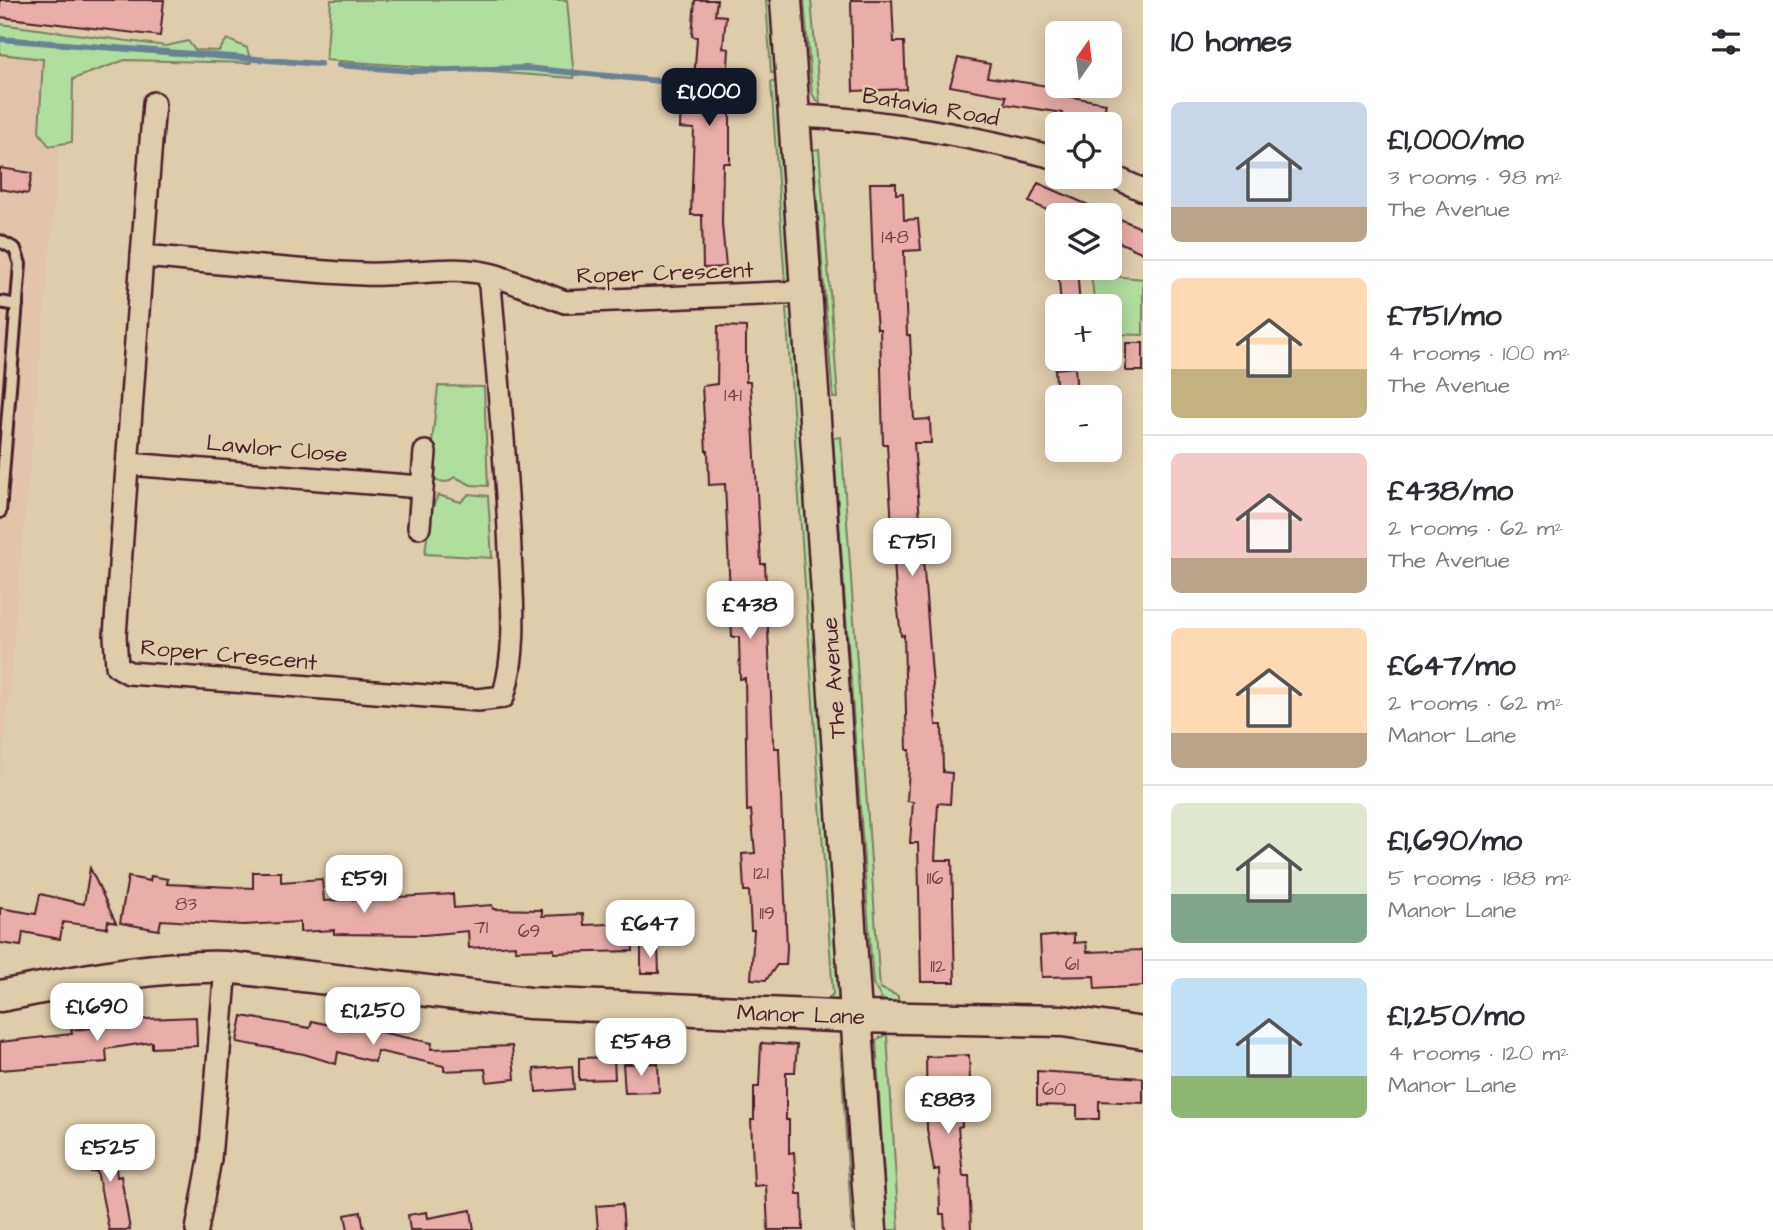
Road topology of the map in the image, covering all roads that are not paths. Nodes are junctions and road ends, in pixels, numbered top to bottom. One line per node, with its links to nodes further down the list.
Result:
1 (786, 0): 3 (street, The Avenue)
2 (154, 103): 8 (street)
3 (795, 116): 4 (street, Batavia Road); 10 (street, The Avenue)
4 (1045, 155)
5 (1122, 180): 6 (street)
6 (1143, 190)
7 (0, 241): 12 (lane)
8 (142, 256): 9 (street, Roper Crescent); 14 (street, Roper Crescent)
9 (489, 274): 10 (street, Roper Crescent); 14 (street, Roper Crescent)
10 (805, 292): 20 (street, The Avenue)
11 (0, 302): 12 (lane)
12 (17, 304): 16 (lane)
13 (425, 452): 15 (street)
14 (128, 464): 15 (street, Lawlor Close)
15 (421, 487): 17 (street)
16 (0, 512)
17 (419, 527)
18 (226, 967): 19 (street, Manor Lane); 20 (street, Manor Lane); 22 (street)
19 (0, 996)
20 (858, 1017): 21 (street, Manor Lane); 23 (street, The Avenue)
21 (1143, 1033)
22 (197, 1230)
23 (871, 1230)

